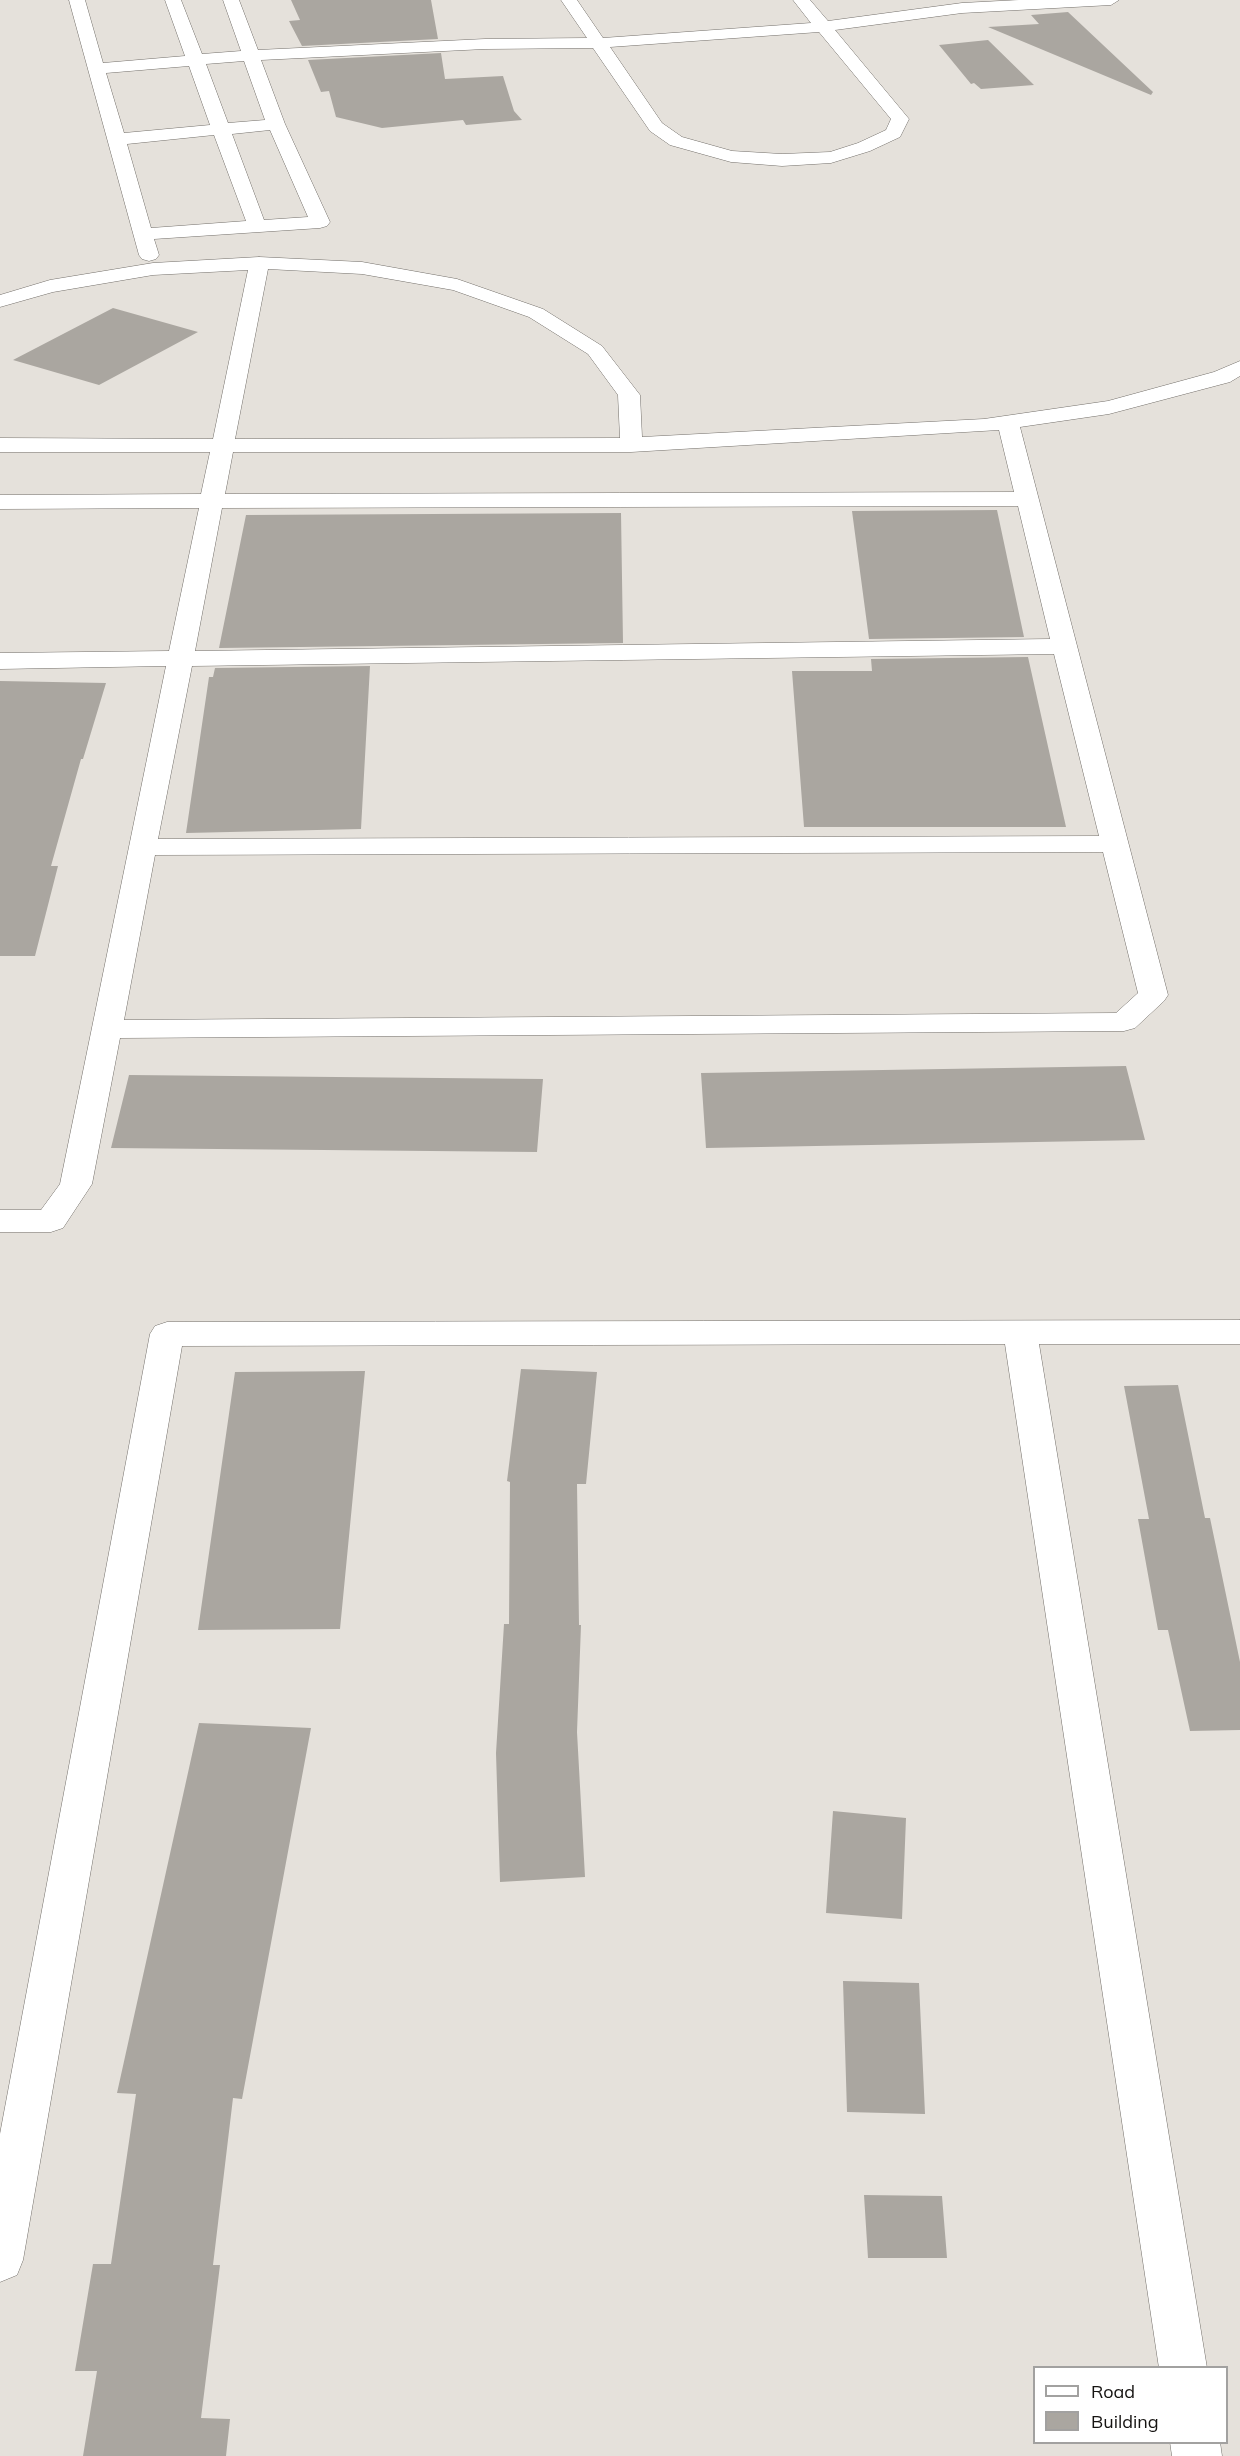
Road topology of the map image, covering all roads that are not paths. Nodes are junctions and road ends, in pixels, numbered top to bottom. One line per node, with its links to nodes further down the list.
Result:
1 (77, 0): 11 (street)
2 (173, 0): 10 (street)
3 (231, 0): 9 (street)
4 (569, 0): 8 (street)
5 (801, 0): 7 (street)
6 (1111, 0): 7 (street)
7 (823, 27): 8 (street); 8 (street)
8 (598, 43): 9 (street)
9 (252, 55): 10 (street); 12 (street)
10 (196, 60): 11 (street); 13 (street)
11 (97, 69): 14 (street)
12 (276, 124): 13 (street); 15 (street)
13 (221, 129): 14 (street); 15 (street)
14 (117, 139): 16 (street)
15 (257, 226): 16 (street)
16 (144, 234): 18 (street)
17 (259, 263): 18 (street); 23 (street); 24 (street)
18 (153, 269): 19 (street)
19 (0, 301)
20 (1234, 374): 21 (street)
21 (1008, 422): 23 (street); 25 (street)
22 (0, 445): 24 (street)
23 (631, 445): 24 (street)
24 (221, 446): 26 (street)
25 (1027, 499): 26 (street); 28 (street)
26 (210, 501): 27 (street); 29 (street)
27 (0, 502)
28 (1064, 646): 29 (street); 31 (street)
29 (179, 660): 30 (street); 32 (street)
30 (0, 661)
31 (1114, 844): 32 (street); 33 (street)
32 (142, 847): 33 (street)
33 (107, 1029): 34 (street)
34 (0, 1221)
35 (1020, 1332): 36 (street); 37 (street); 38 (street)
36 (1240, 1332)
37 (0, 2260)
38 (1183, 2366)

